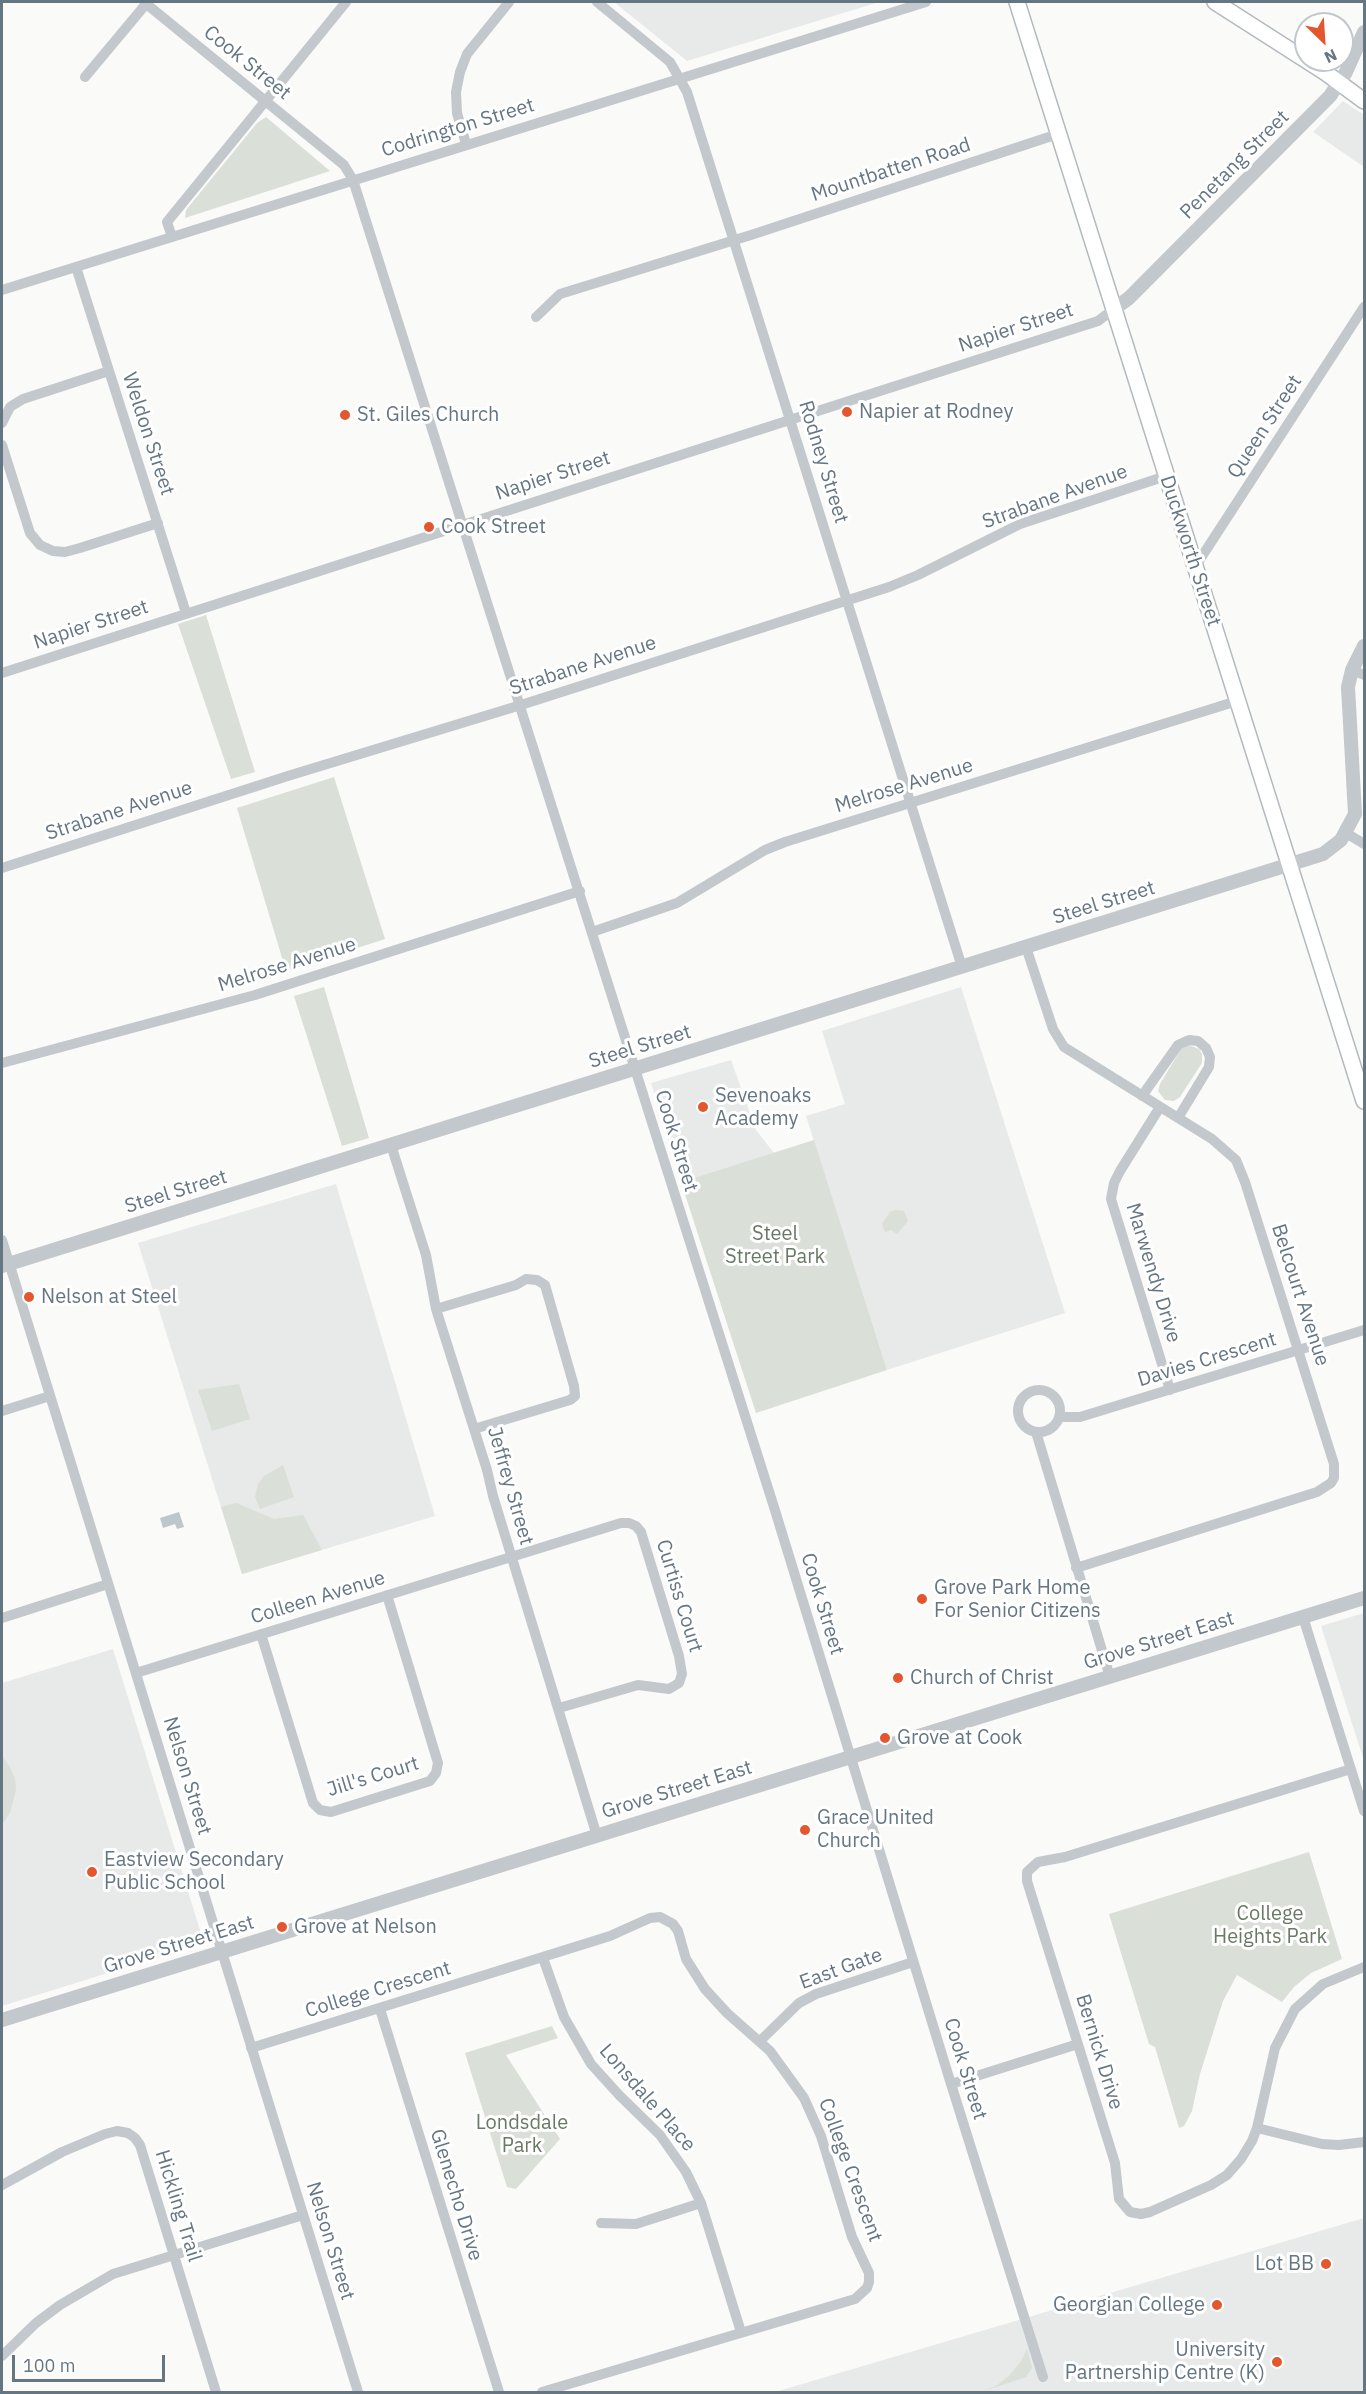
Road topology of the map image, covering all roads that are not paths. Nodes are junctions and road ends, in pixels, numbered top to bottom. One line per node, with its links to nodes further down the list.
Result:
1 (346, 2): 12 (street)
2 (509, 2): 15 (street)
3 (597, 2): 10 (street, Rodney Street)
4 (926, 2): 10 (street, Codrington Street)
5 (1017, 2): 14 (main road, Duckworth Street)
6 (1215, 2): 11 (main road)
7 (145, 3): 9 (street); 12 (street, Cook Street)
8 (1365, 33): 11 (street, Penetang Street)
9 (85, 77)
10 (680, 78): 15 (street, Codrington Street); 18 (street, Rodney Street)
11 (1340, 83): 13 (main road); 22 (street, Penetang Street)
12 (265, 101): 16 (street, Cook Street); 17 (street)
13 (1365, 101)
14 (1058, 134): 18 (street, Mountbatten Road); 22 (main road, Duckworth Street)
15 (466, 144): 16 (street, Codrington Street)
16 (353, 180): 17 (street, Codrington Street); 30 (street, Cook Street)
17 (172, 237): 19 (street, Codrington Street)
18 (734, 240): 23 (street, Mountbatten Road); 25 (street, Rodney Street)
19 (76, 267): 20 (street, Codrington Street); 24 (street, Weldon Street)
20 (2, 290)
21 (1365, 307): 31 (street, Queen Street)
22 (1114, 309): 25 (street, Napier Street); 28 (main road, Duckworth Street)
23 (536, 317)
24 (109, 370): 26 (street); 29 (street, Weldon Street)
25 (790, 419): 30 (street, Napier Street); 32 (street, Rodney Street)
26 (2, 423)
27 (2, 446): 29 (street)
28 (1166, 476): 31 (main road, Duckworth Street); 32 (street, Strabane Avenue)
29 (158, 523): 33 (street, Weldon Street)
30 (464, 523): 33 (street, Napier Street); 38 (street, Cook Street)
31 (1195, 567): 37 (main road, Duckworth Street)
32 (848, 600): 38 (street, Strabane Avenue); 39 (street, Rodney Street)
33 (186, 613): 35 (street, Napier Street)
34 (1365, 646): 36 (street)
35 (2, 673)
36 (1358, 673): 40 (street)
37 (1237, 700): 39 (street, Melrose Avenue); 42 (main road, Duckworth Street)
38 (521, 705): 43 (street, Strabane Avenue); 44 (street, Cook Street)
39 (911, 803): 45 (street, Melrose Avenue); 47 (street, Rodney Street)
40 (1346, 833): 41 (street); 42 (street, Steel Street)
41 (1365, 844)
42 (1289, 865): 46 (street, Steel Street); 51 (main road, Duckworth Street)
43 (2, 868)
44 (579, 891): 45 (street, Cook Street); 48 (street, Melrose Avenue)
45 (592, 932): 49 (street, Cook Street)
46 (1026, 947): 47 (street, Steel Street); 50 (street, Belcourt Avenue)
47 (962, 967): 49 (street, Steel Street)
48 (2, 1063)
49 (635, 1069): 54 (street, Steel Street); 77 (street, Cook Street)
50 (1142, 1096): 52 (street, Belcourt Avenue); 53 (street)
51 (1365, 1101)
52 (1160, 1107): 53 (street, Belcourt Avenue); 60 (street, Marwendy Drive)
53 (1178, 1118): 59 (street, Belcourt Avenue)
54 (391, 1145): 56 (street, Steel Street); 57 (street, Jeffrey Street)
55 (2, 1239): 56 (street, Nelson Street)
56 (5, 1265): 61 (street, Nelson Street)
57 (436, 1309): 64 (street, Jeffrey Street); 64 (street)
58 (1365, 1330): 59 (street, Davies Crescent)
59 (1299, 1350): 60 (street, Davies Crescent); 67 (street, Belcourt Avenue)
60 (1170, 1390): 63 (street, Davies Crescent)
61 (50, 1396): 62 (street); 68 (street, Nelson Street)
62 (2, 1411)
63 (1060, 1417): 65 (street, Davies Crescent); 65 (street)
64 (474, 1429): 66 (street, Jeffrey Street)
65 (1036, 1432): 67 (street)
66 (512, 1557): 69 (street, Colleen Avenue); 76 (street, Jeffrey Street); 76 (street, Curtiss Court)
67 (1076, 1568): 75 (street)
68 (108, 1584): 72 (street); 74 (street, Nelson Street)
69 (387, 1595): 73 (street, Colleen Avenue); 73 (street, Jill's Court)
70 (1365, 1598): 71 (street, Grove Street East)
71 (1303, 1617): 75 (street, Grove Street East); 78 (street)
72 (2, 1618)
73 (261, 1634): 74 (street, Colleen Avenue)
74 (136, 1673): 81 (street, Nelson Street)
75 (1110, 1677): 77 (street, Grove Street East)
76 (559, 1708): 80 (street, Jeffrey Street)
77 (851, 1757): 80 (street, Grove Street East); 83 (street, Cook Street)
78 (1351, 1768): 79 (street); 88 (street, Bernick Drive)
79 (1365, 1811)
80 (597, 1836): 81 (street, Grove Street East)
81 (222, 1952): 86 (street, Grove Street East); 89 (street, Nelson Street)
82 (543, 1958): 85 (street, College Crescent); 87 (street, College Crescent); 94 (street, Lonsdale Place)
83 (913, 1962): 87 (street, East Gate); 90 (street, Cook Street)
84 (1365, 1967): 91 (street, Bernick Drive)
85 (380, 2009): 89 (street, College Crescent); 103 (street, Glenecho Drive)
86 (2, 2020)
87 (760, 2041): 98 (street, College Crescent)
88 (1078, 2044): 90 (street); 91 (street, Bernick Drive)
89 (251, 2048): 95 (street, Nelson Street)
90 (951, 2084): 100 (street, Cook Street)
91 (1257, 2128): 92 (street)
92 (1365, 2142)
93 (2, 2185): 97 (street, Hickling Trail)
94 (701, 2203): 96 (street); 98 (street, Lonsdale Place)
95 (303, 2215): 97 (street); 102 (street, Nelson Street)
96 (601, 2223)
97 (174, 2255): 99 (street); 101 (street, Hickling Trail)
98 (741, 2332): 104 (street, College Crescent)
99 (2, 2356)
100 (1043, 2377)
101 (216, 2392)
102 (358, 2392)
103 (499, 2392)
104 (542, 2392)

